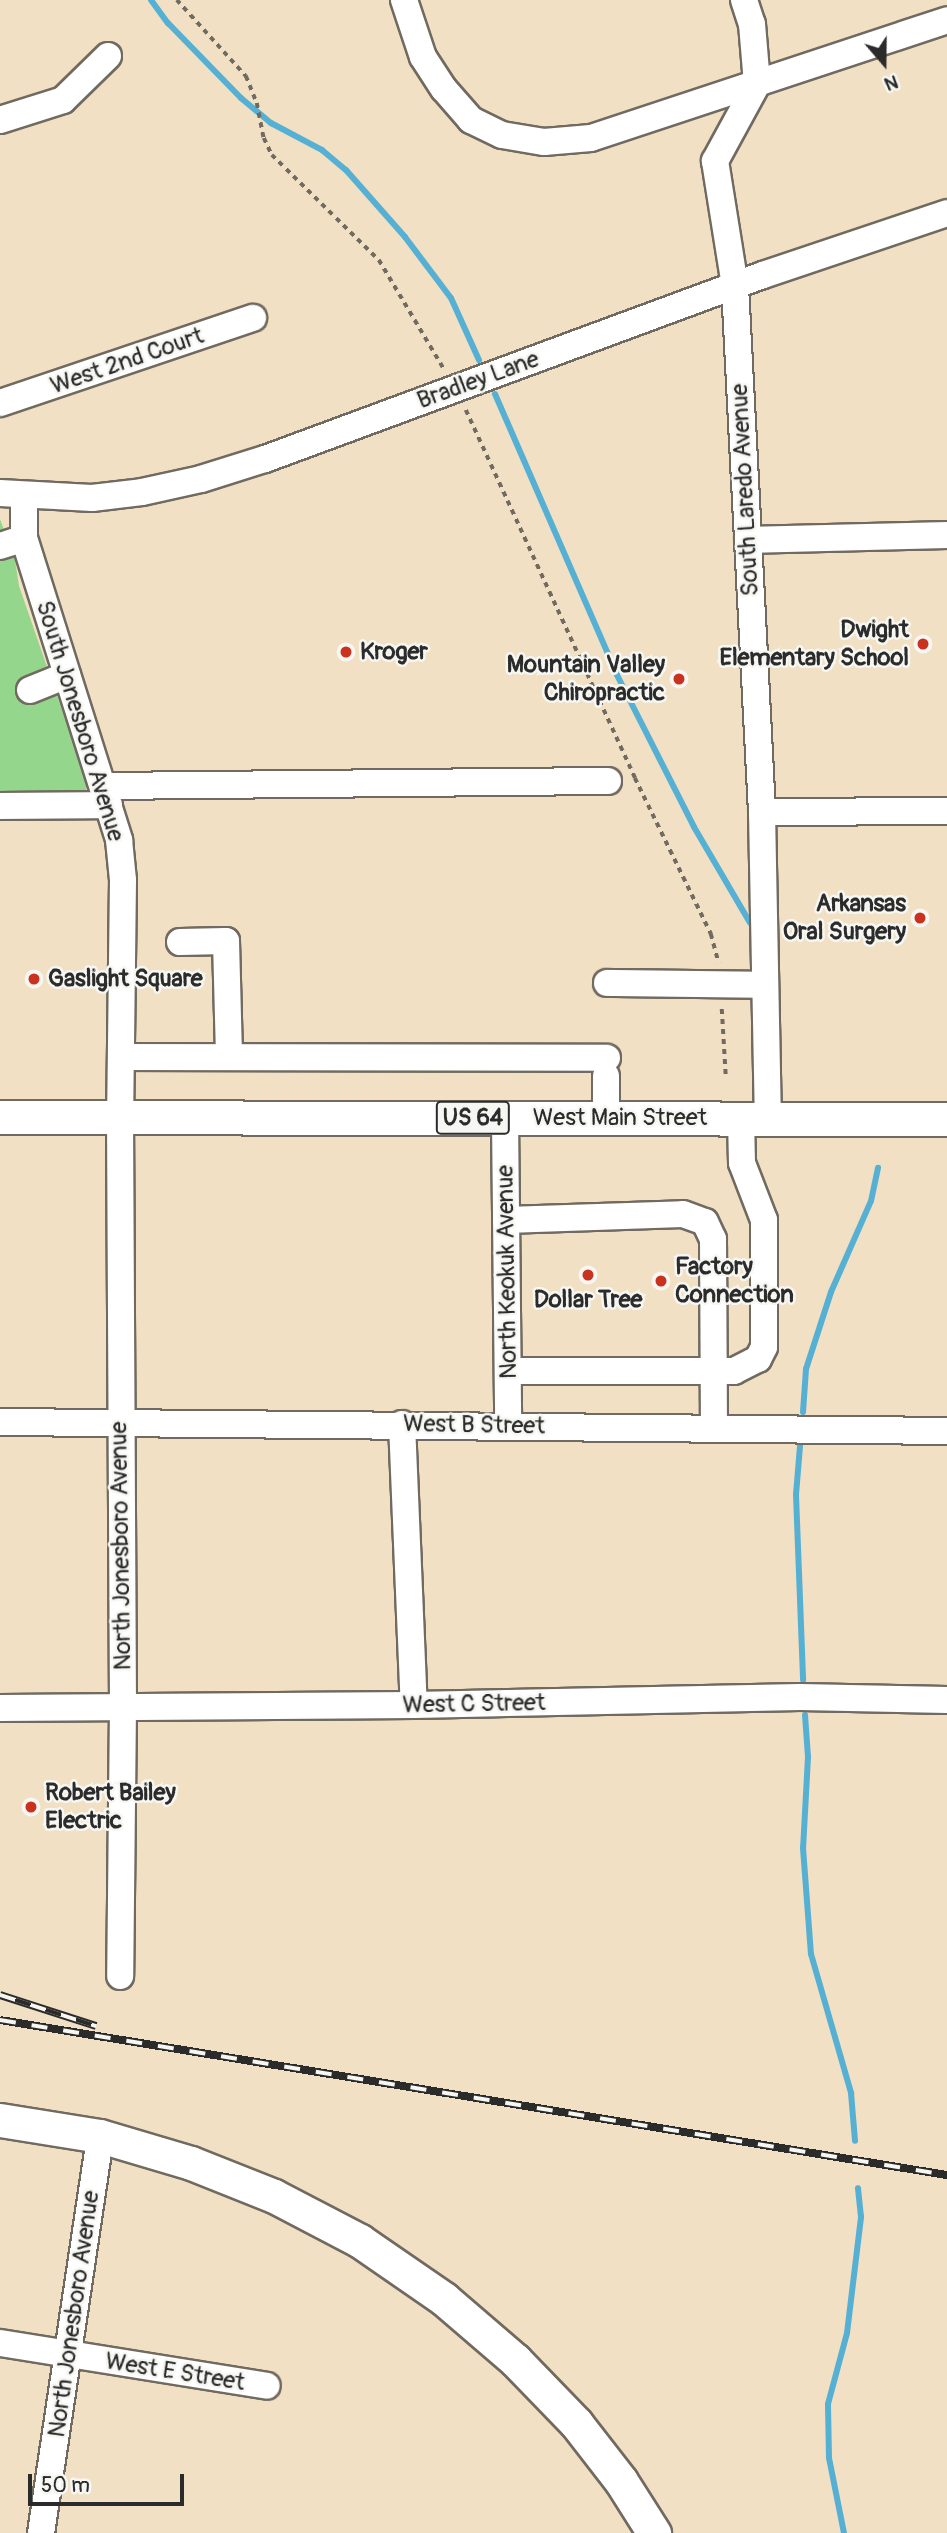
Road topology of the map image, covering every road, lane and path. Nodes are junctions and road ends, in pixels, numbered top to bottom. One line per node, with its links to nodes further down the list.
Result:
1 (177, 0): 11 (path)
2 (404, 0): 6 (street)
3 (744, 0): 6 (street)
4 (947, 20): 6 (street)
5 (108, 56): 7 (street)
6 (757, 84): 9 (street, South Laredo Avenue)
7 (0, 120)
8 (947, 213): 9 (street, Bradley Lane)
9 (735, 286): 11 (street, Bradley Lane); 15 (street, South Laredo Avenue)
10 (253, 318): 12 (street, West 2nd Court)
11 (455, 389): 13 (street, Bradley Lane); 26 (path)
12 (0, 403)
13 (12, 495): 16 (street, South Jonesboro Avenue)
14 (947, 535): 15 (street)
15 (748, 540): 23 (street, South Laredo Avenue)
16 (12, 542): 17 (street, South Jonesboro Avenue)
17 (67, 675): 18 (street); 20 (street, South Jonesboro Avenue)
18 (30, 690)
19 (608, 781): 20 (street)
20 (106, 795): 21 (street); 28 (street, South Jonesboro Avenue)
21 (0, 806)
22 (947, 811): 23 (street)
23 (762, 812): 27 (street, South Laredo Avenue)
24 (180, 942): 29 (street)
25 (607, 983): 26 (street)
26 (720, 984): 27 (street); 30 (path)
27 (765, 985): 35 (street, South Laredo Avenue)
28 (121, 1057): 29 (street); 31 (street, South Jonesboro Avenue)
29 (229, 1057): 34 (street)
30 (726, 1076)
31 (120, 1115): 32 (main road, West Main Street / US 64); 33 (main road, West Main Street / US 64); 40 (street, North Jonesboro Avenue)
32 (0, 1116)
33 (505, 1118): 34 (main road, West Main Street / US 64); 37 (street, North Keokuk Avenue)
34 (606, 1118): 35 (main road, West Main Street / US 64)
35 (754, 1119): 36 (main road, West Main Street / US 64); 39 (street, South Laredo Avenue)
36 (947, 1119)
37 (506, 1220): 38 (street, North Keokuk Avenue); 39 (street)
38 (508, 1371): 39 (street, South Laredo Avenue); 43 (street, North Keokuk Avenue)
39 (713, 1371): 44 (street)
40 (119, 1421): 41 (street, West B Street); 42 (street, West B Street); 48 (street, North Jonesboro Avenue)
41 (0, 1422)
42 (402, 1424): 43 (street, West B Street); 47 (street)
43 (508, 1425): 44 (street, West B Street)
44 (713, 1428): 45 (street, West B Street)
45 (947, 1431)
46 (947, 1700): 47 (street, West C Street)
47 (414, 1705): 48 (street, West C Street)
48 (123, 1707): 49 (street, West C Street); 50 (street, North Jonesboro Avenue)
49 (0, 1708)
50 (120, 1976)
51 (0, 2120): 52 (main road)
52 (100, 2136): 54 (street, North Jonesboro Avenue); 57 (main road)
53 (0, 2343): 54 (street, West E Street)
54 (68, 2355): 55 (street, West E Street); 56 (street, North Jonesboro Avenue)
55 (267, 2386)
56 (41, 2533)
57 (654, 2533)

